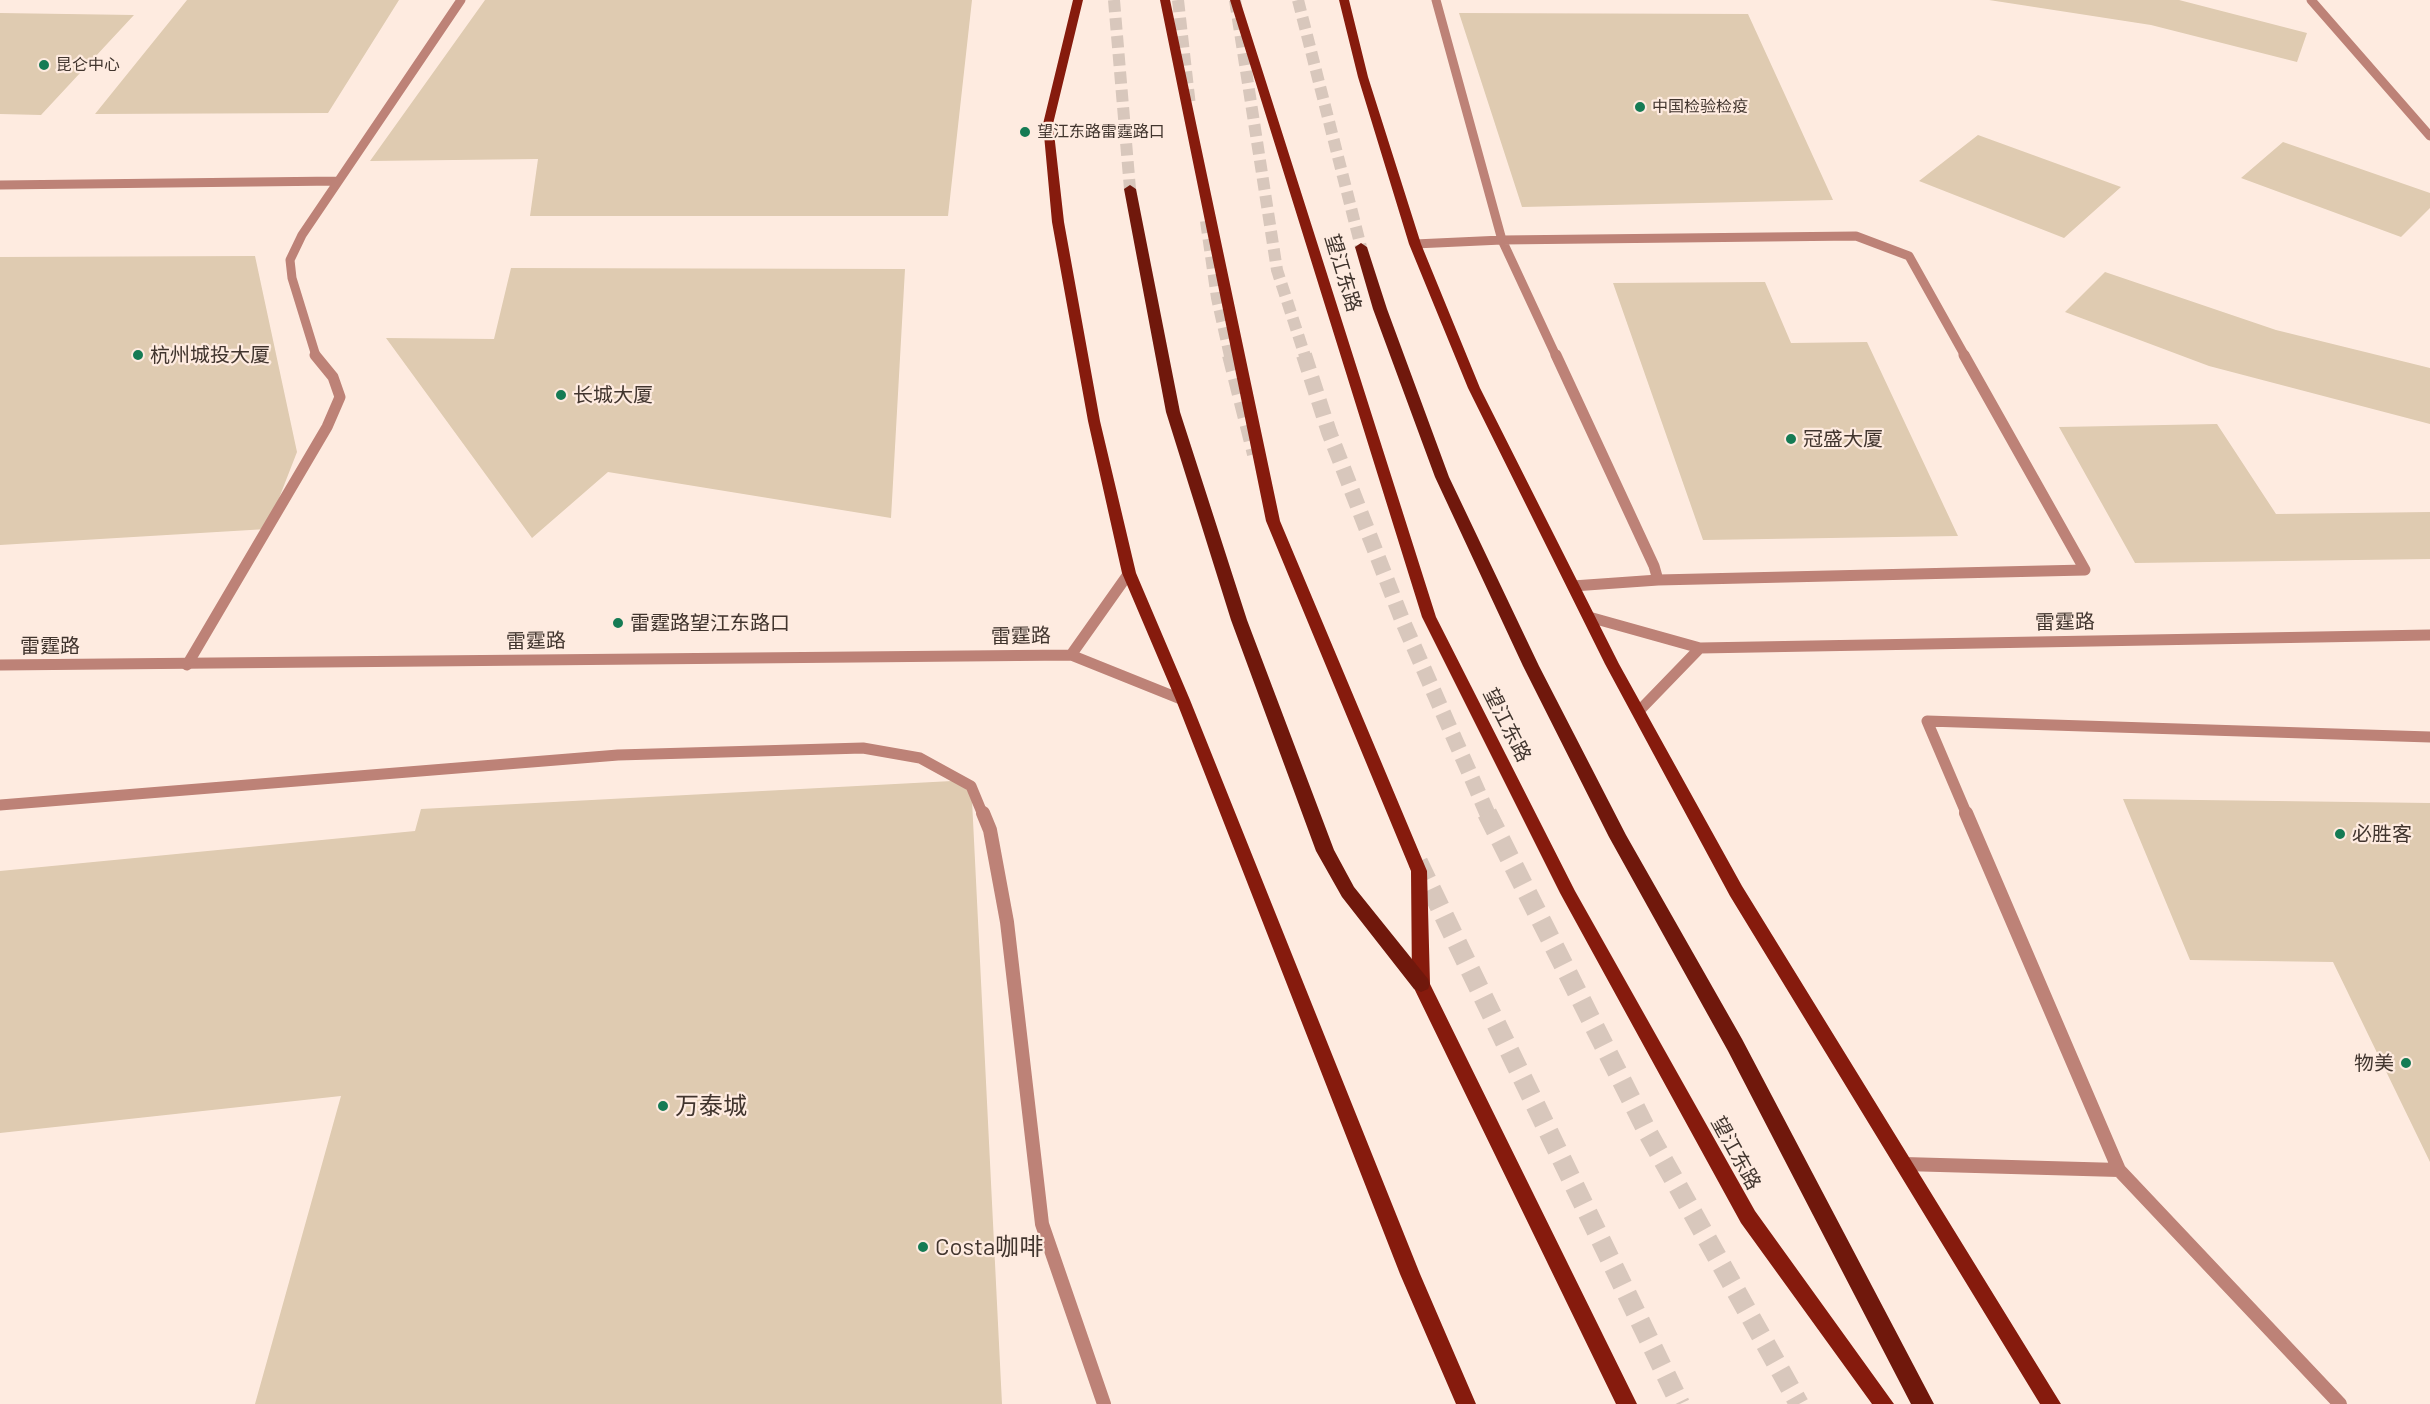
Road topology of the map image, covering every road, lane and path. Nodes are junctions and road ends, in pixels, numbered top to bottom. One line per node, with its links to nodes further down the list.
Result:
1 (461, 0): 9 (street)
2 (1078, 0): 15 (main road)
3 (1165, 0): 28 (main road)
4 (1234, 0): 34 (main road, 望江东路)
5 (1344, 0): 13 (main road)
6 (1436, 0): 12 (street)
7 (2311, 0): 8 (street)
8 (2430, 136)
9 (338, 181): 10 (street); 23 (street)
10 (0, 185)
11 (1130, 189): 28 (highway)
12 (1502, 240): 13 (street); 16 (street); 16 (street)
13 (1414, 244): 17 (main road)
14 (1361, 247): 35 (highway)
15 (1129, 573): 21 (street, 雷霆路); 24 (main road)
16 (1658, 580): 17 (street)
17 (1573, 586): 18 (main road)
18 (1589, 617): 20 (street, 雷霆路); 25 (main road)
19 (2430, 635): 20 (street, 雷霆路)
20 (1700, 648): 25 (street)
21 (1071, 655): 23 (street, 雷霆路); 24 (street, 雷霆路)
22 (0, 665): 23 (street, 雷霆路)
23 (187, 665)
24 (1184, 700): 32 (main road)
25 (1638, 712): 29 (main road)
26 (2430, 737): 30 (street)
27 (0, 806): 31 (street)
28 (1421, 984): 33 (main road)
29 (1904, 1164): 30 (street); 36 (main road)
30 (2119, 1170): 37 (street)
31 (1104, 1404)
32 (1466, 1404)
33 (1627, 1404)
34 (1884, 1404)
35 (1923, 1404)
36 (2051, 1404)
37 (2340, 1404)

